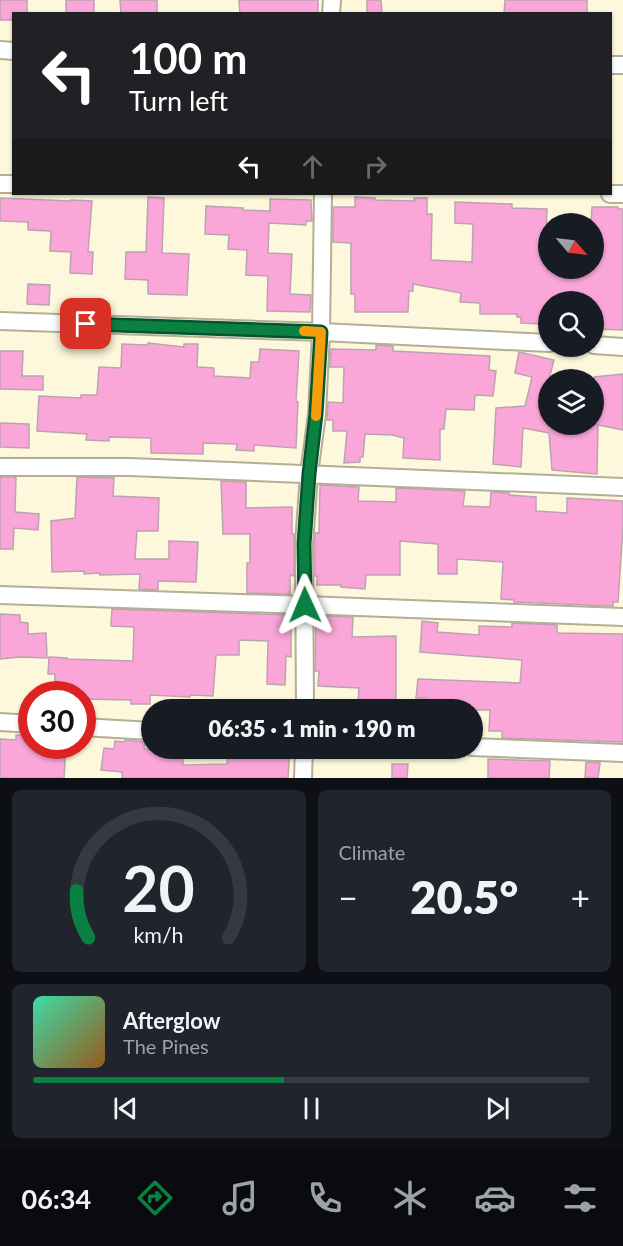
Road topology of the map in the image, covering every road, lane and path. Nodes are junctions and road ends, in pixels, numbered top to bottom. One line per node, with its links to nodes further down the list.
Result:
1 (324, 195): 3 (street)
2 (0, 321): 3 (street)
3 (321, 332): 4 (street); 8 (street)
4 (538, 342)
5 (604, 346): 6 (street)
6 (623, 347)
7 (0, 466): 8 (street)
8 (309, 474): 9 (street); 11 (street)
9 (623, 487)
10 (0, 595): 11 (street)
11 (305, 605): 12 (street); 13 (street)
12 (623, 617)
13 (305, 699)
14 (0, 722): 15 (street)
15 (18, 723)
16 (96, 728): 17 (street)
17 (141, 730)
18 (483, 747): 19 (street)
19 (623, 753)
20 (304, 759): 21 (street)
21 (303, 778)

